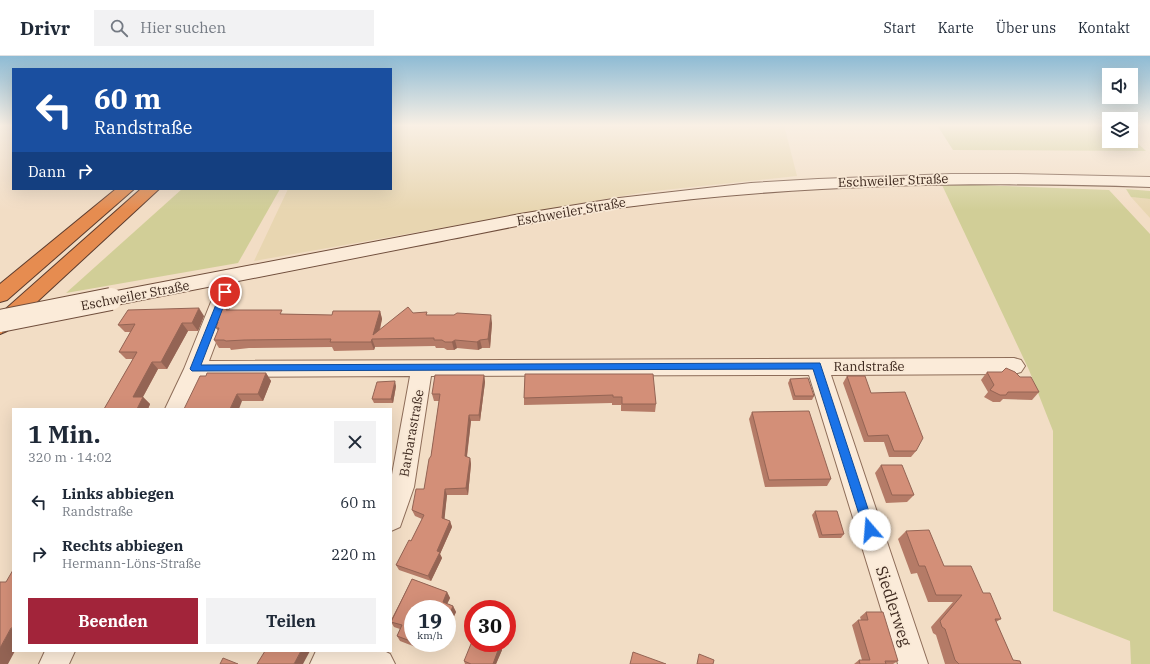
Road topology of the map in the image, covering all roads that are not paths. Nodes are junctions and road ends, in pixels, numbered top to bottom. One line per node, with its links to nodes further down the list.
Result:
1 (1150, 182): 6 (street, Eschweiler Straße, bridge)
2 (125, 190): 5 (highway)
3 (150, 190): 7 (highway)
4 (225, 292): 10 (street)
5 (0, 295)
6 (0, 322)
7 (0, 326)
8 (817, 366): 9 (street, Randstraße); 11 (street, Randstraße); 20 (street, Siedlerweg)
9 (1014, 366)
10 (195, 369): 11 (street, Randstraße); 12 (street)
11 (422, 369): 13 (street, Barbarastraße)
12 (176, 408)
13 (392, 516)
14 (60, 652): 17 (street)
15 (331, 652): 18 (street)
16 (349, 652): 19 (street)
17 (54, 664)
18 (325, 664)
19 (380, 664)
20 (913, 664)

